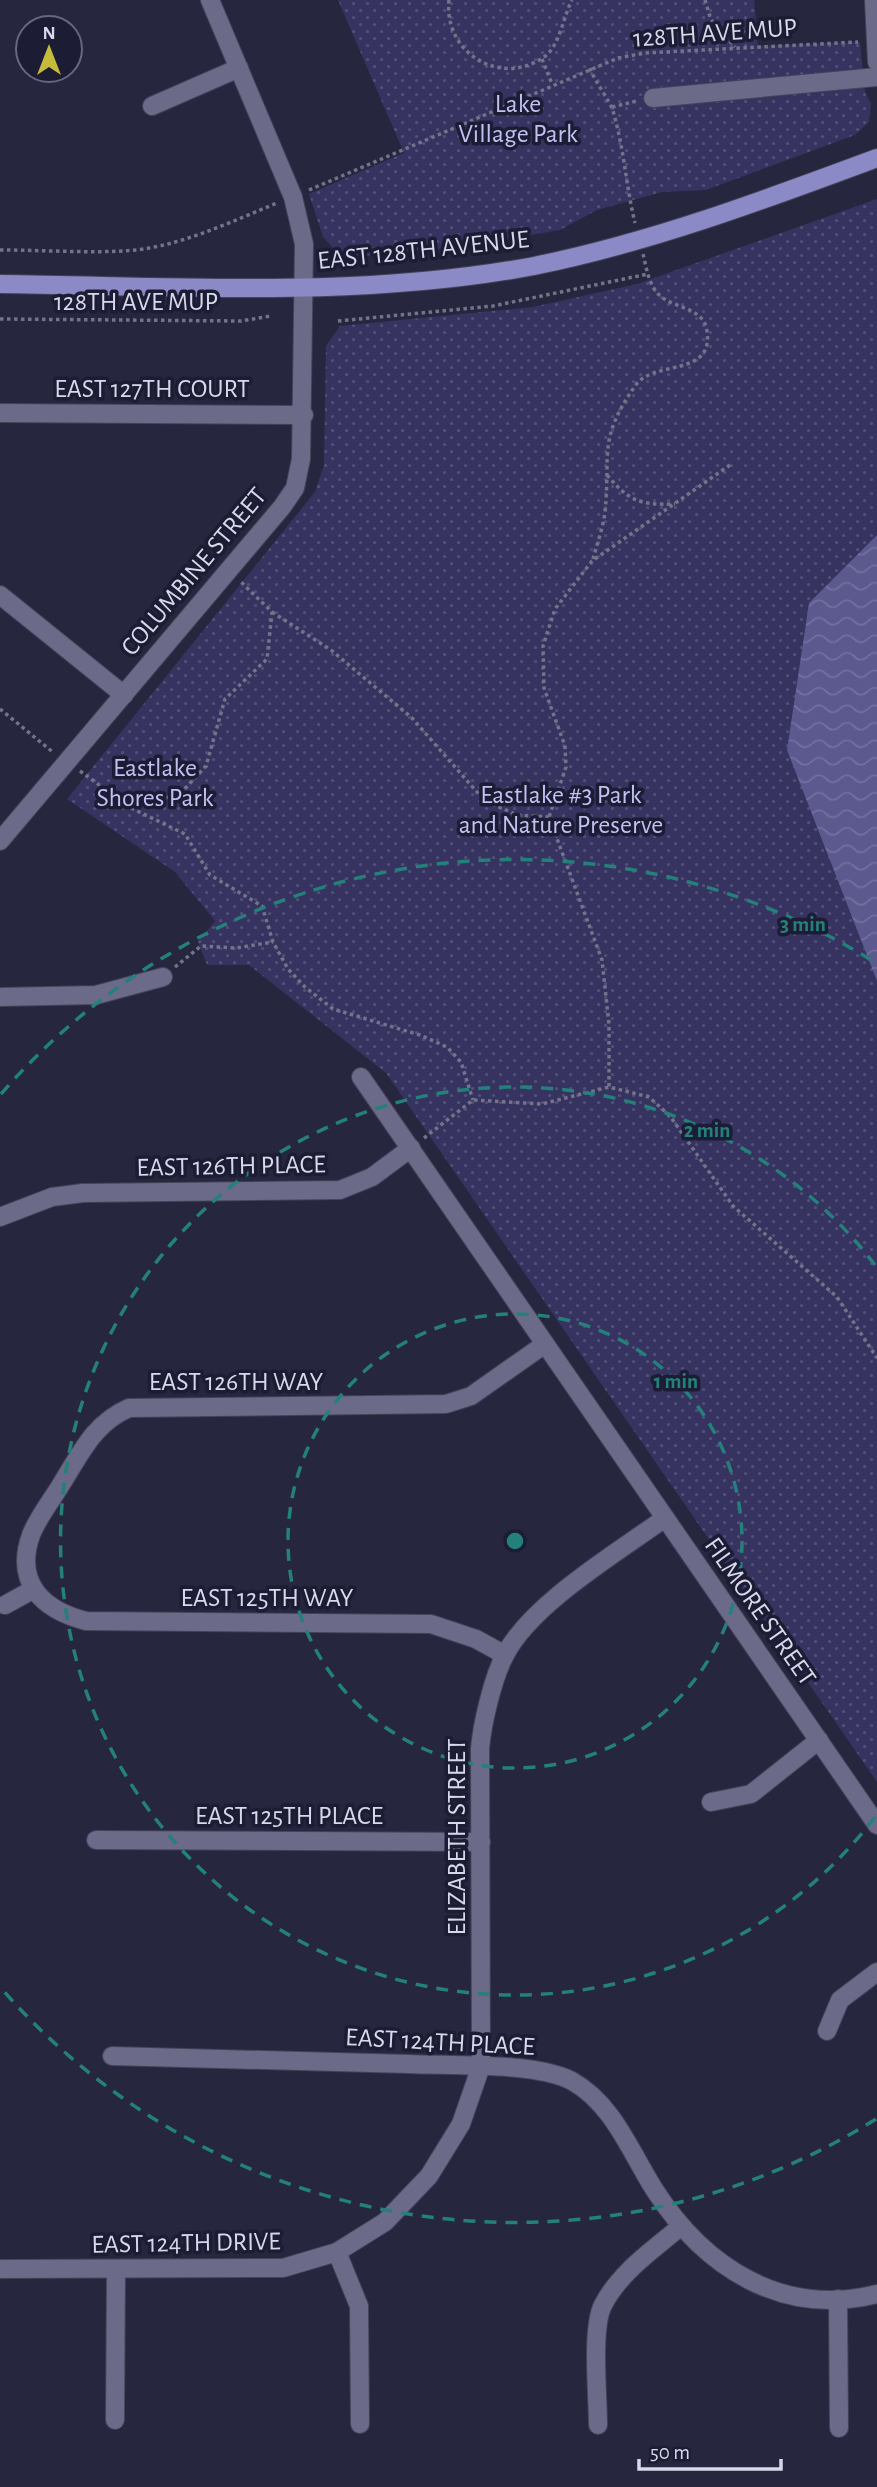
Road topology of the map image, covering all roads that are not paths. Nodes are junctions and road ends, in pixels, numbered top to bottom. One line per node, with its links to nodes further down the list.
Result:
1 (210, 0): 4 (street, COLUMBINE STREET)
2 (874, 0): 3 (street)
3 (877, 62)
4 (239, 68): 7 (street); 10 (street, COLUMBINE STREET)
5 (877, 77): 6 (street)
6 (653, 97)
7 (152, 106)
8 (877, 158): 10 (main road, EAST 128TH AVENUE)
9 (0, 284): 10 (main road, EAST 128TH AVENUE)
10 (304, 287): 12 (street, COLUMBINE STREET)
11 (0, 413): 12 (street, EAST 127TH COURT)
12 (304, 415): 14 (street, COLUMBINE STREET)
13 (0, 595): 14 (street)
14 (124, 695): 15 (street, COLUMBINE STREET)
15 (0, 841)
16 (163, 977): 17 (street)
17 (0, 997)
18 (361, 1077): 19 (street)
19 (411, 1148): 20 (street, EAST 126TH PLACE); 21 (street)
20 (0, 1217)
21 (545, 1343): 22 (street, FILMORE STREET); 23 (street, EAST 126TH WAY)
22 (665, 1518): 25 (street, ELIZABETH STREET); 26 (street, FILMORE STREET)
23 (34, 1590): 24 (street); 25 (street, EAST 125TH WAY)
24 (5, 1605)
25 (505, 1655): 30 (street, ELIZABETH STREET)
26 (819, 1740): 27 (street); 28 (street, FILMORE STREET)
27 (711, 1802)
28 (877, 1825)
29 (96, 1840): 30 (street, EAST 125TH PLACE)
30 (481, 1842): 34 (street, ELIZABETH STREET)
31 (877, 1972): 32 (street)
32 (827, 2031)
33 (112, 2056): 34 (street, EAST 124TH PLACE)
34 (481, 2066): 35 (street, EAST 124TH PLACE); 36 (street, EAST 124TH DRIVE)
35 (680, 2227): 40 (street, EAST 124TH PLACE); 43 (street)
36 (337, 2252): 38 (street, EAST 124TH DRIVE); 42 (street)
37 (0, 2269): 38 (street, EAST 124TH DRIVE)
38 (116, 2270): 41 (street)
39 (877, 2294): 40 (street, EAST 124TH PLACE)
40 (838, 2300): 44 (street)
41 (115, 2420)
42 (360, 2424)
43 (598, 2425)
44 (839, 2428)

